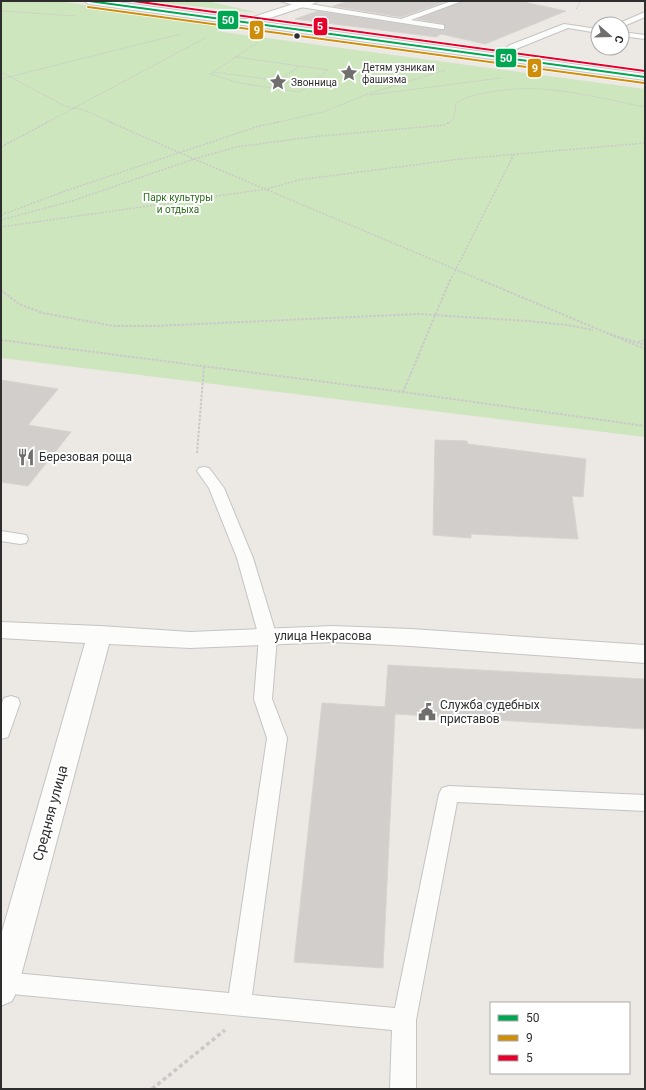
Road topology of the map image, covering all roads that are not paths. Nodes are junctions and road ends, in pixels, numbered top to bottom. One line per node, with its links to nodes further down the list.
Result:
1 (89, 1): 9 (main road)
2 (284, 1): 5 (lane)
3 (312, 1): 5 (main road)
4 (459, 1): 8 (lane)
5 (300, 5): 8 (lane); 9 (main road)
6 (645, 14): 7 (lane)
7 (630, 20)
8 (403, 21): 10 (lane)
9 (245, 23): 14 (main road)
10 (441, 27)
11 (590, 30): 14 (lane)
12 (630, 35): 13 (lane)
13 (645, 38)
14 (499, 56): 15 (main road)
15 (645, 77)
16 (204, 471): 21 (lane)
17 (1, 536): 18 (lane)
18 (20, 538)
19 (1, 630): 20 (main road, улица Некрасова)
20 (100, 634): 21 (main road, улица Некрасова); 26 (main road, Средняя улица)
21 (268, 637): 22 (main road, улица Некрасова); 27 (lane)
22 (645, 654)
23 (12, 703): 24 (lane)
24 (1, 732)
25 (645, 804): 28 (lane)
26 (2, 987): 27 (lane)
27 (247, 1005): 28 (lane)
28 (404, 1020): 29 (lane)
29 (403, 1089)

